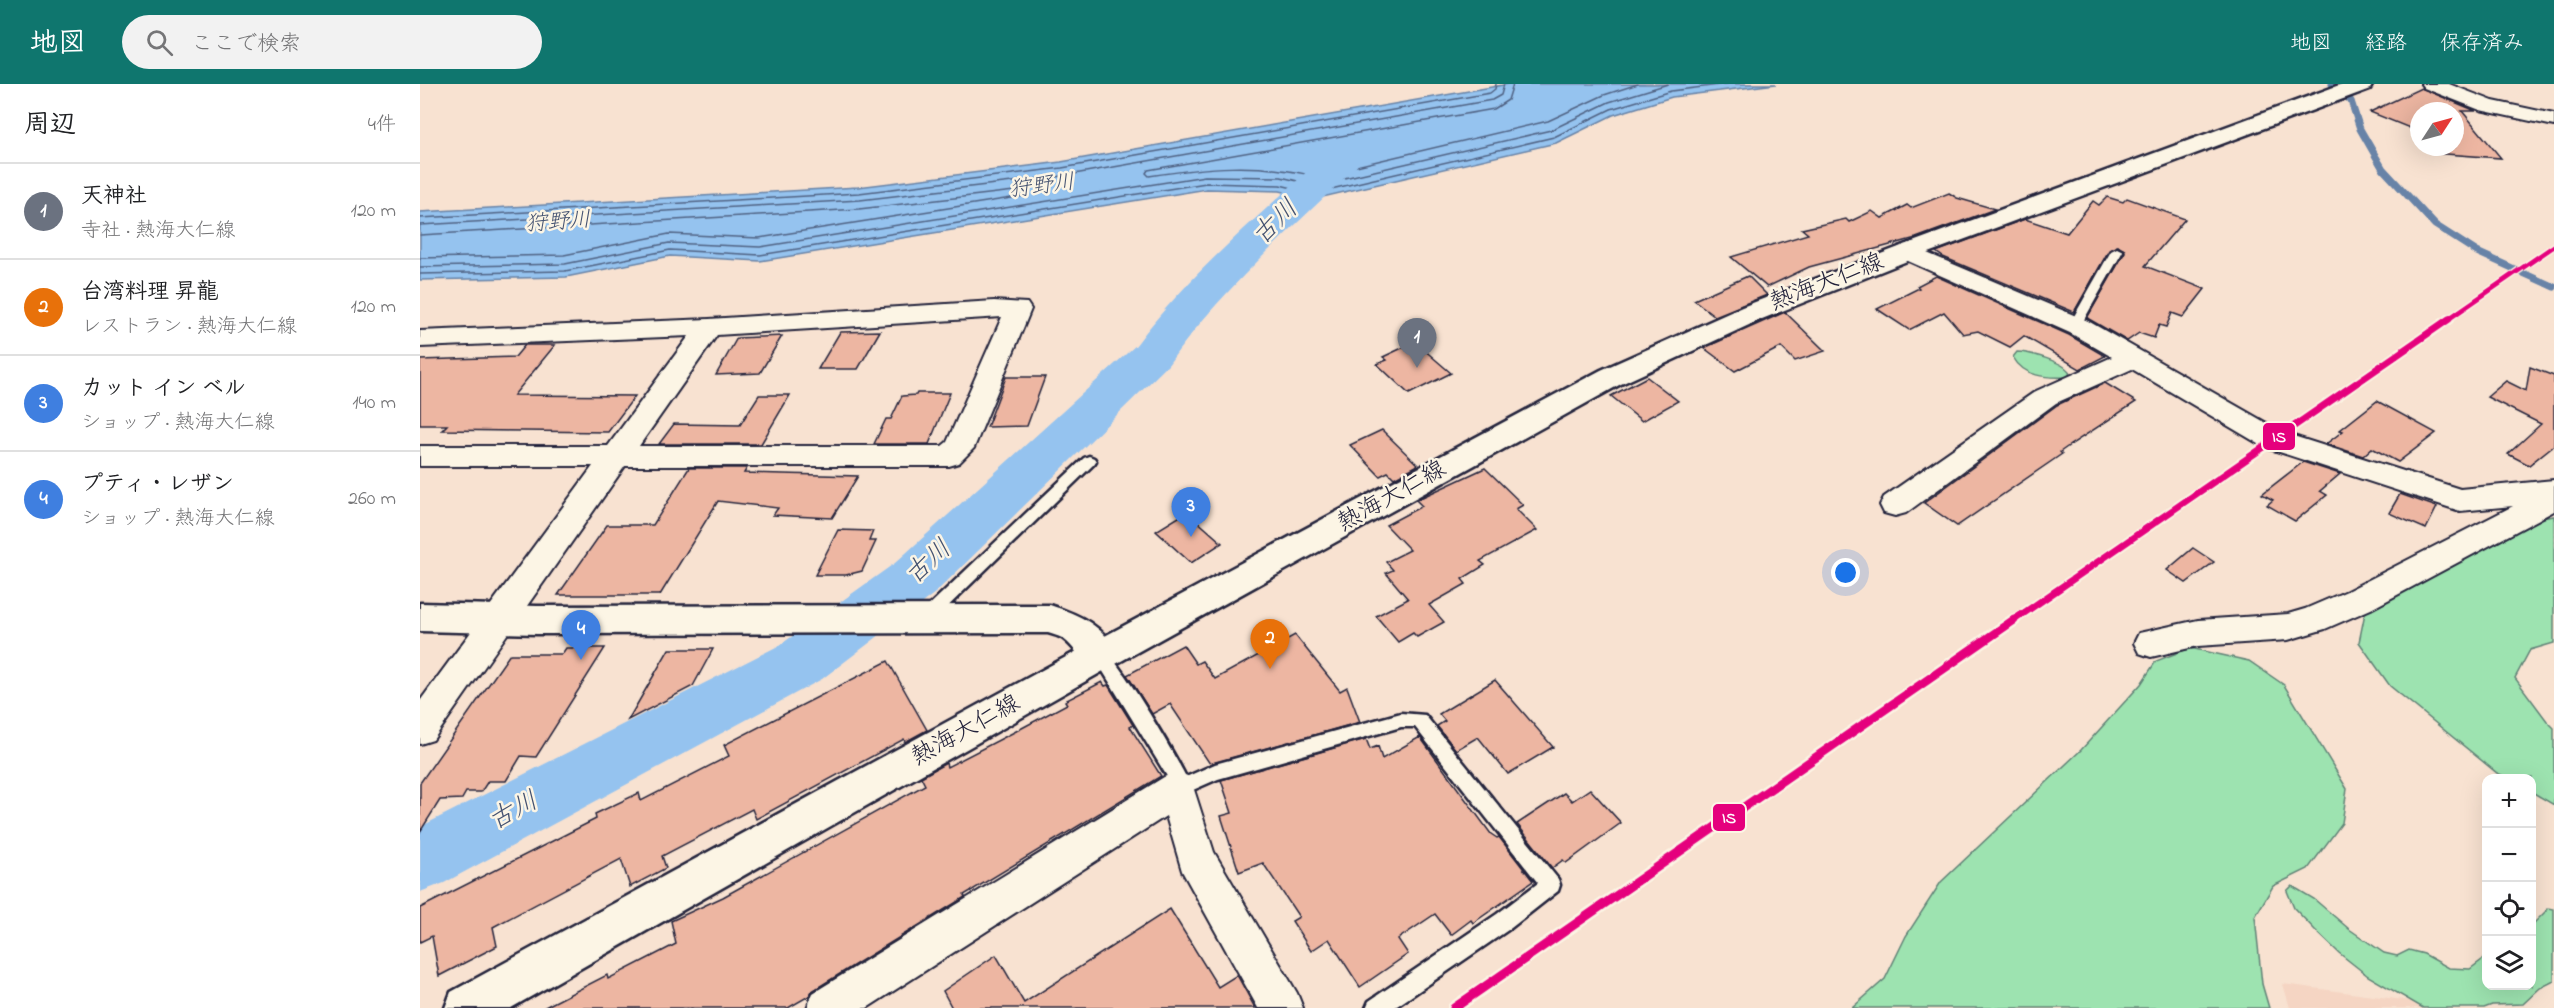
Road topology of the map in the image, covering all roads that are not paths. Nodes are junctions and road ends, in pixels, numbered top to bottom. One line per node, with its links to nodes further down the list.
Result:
1 (2361, 84): 5 (main road, 熱海大仁線)
2 (2431, 84): 3 (street)
3 (2554, 120)
4 (2117, 251): 6 (lane)
5 (1908, 252): 6 (street); 19 (main road, 熱海大仁線)
6 (2075, 325): 9 (street)
7 (710, 327): 8 (street); 11 (street); 11 (street)
8 (420, 339)
9 (2134, 358): 13 (street); 14 (street)
10 (420, 456): 11 (street)
11 (618, 456): 16 (street)
12 (1089, 461): 17 (lane)
13 (2554, 493): 18 (street)
14 (1895, 505)
15 (420, 617): 16 (main road)
16 (500, 619): 17 (main road); 20 (street)
17 (917, 619): 19 (main road)
18 (2151, 643)
19 (1101, 656): 21 (lane); 22 (main road, 熱海大仁線)
20 (420, 729)
21 (1177, 789): 23 (street); 24 (street); 25 (lane)
22 (467, 1008)
23 (828, 1008)
24 (1282, 1008)
25 (1376, 1008)

